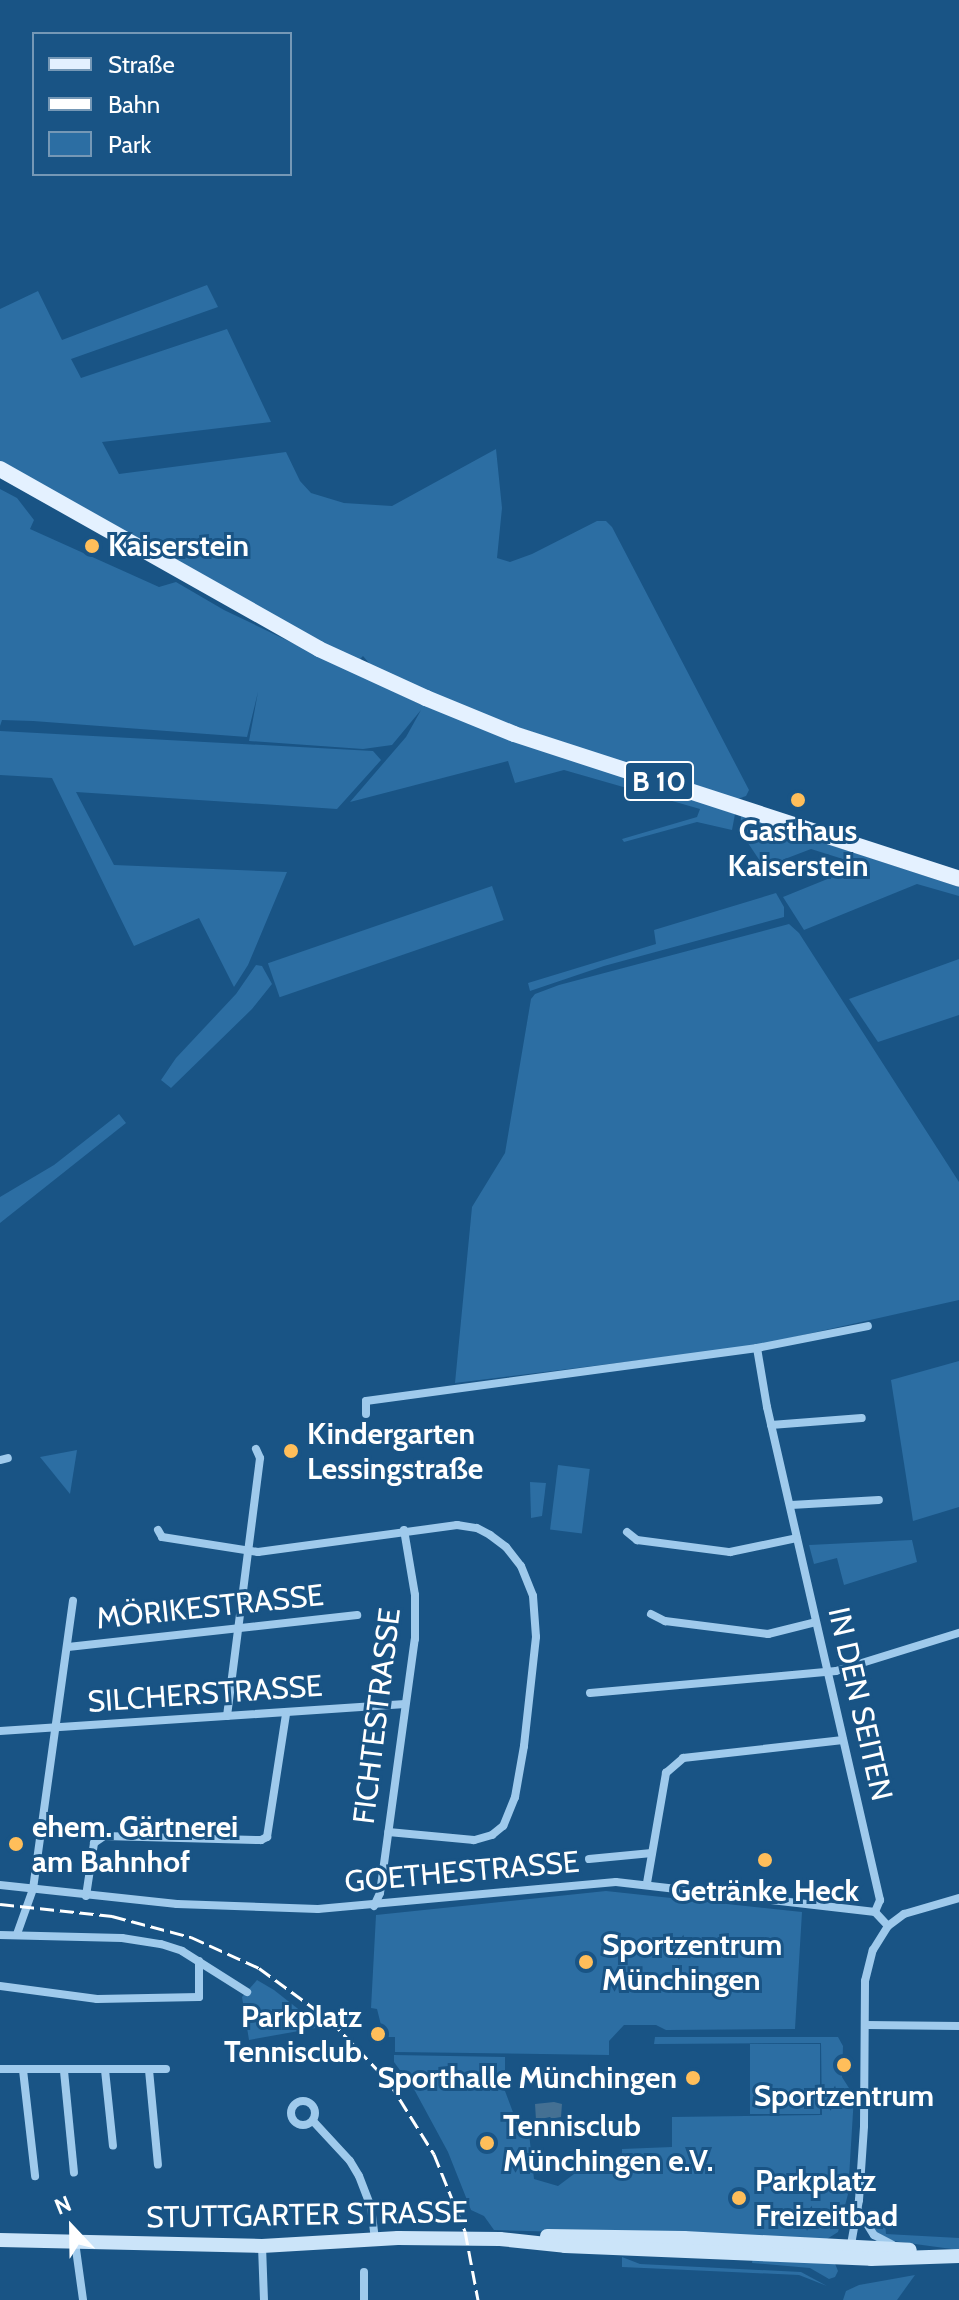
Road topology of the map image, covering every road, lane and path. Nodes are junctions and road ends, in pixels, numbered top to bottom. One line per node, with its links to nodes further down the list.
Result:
1 (0, 469): 2 (main road, B 10)
2 (959, 879)
3 (868, 1326): 4 (street)
4 (757, 1348): 5 (street); 7 (street, IN DEN SEITEN)
5 (366, 1414)
6 (862, 1418): 7 (street)
7 (771, 1425): 10 (street, IN DEN SEITEN)
8 (256, 1449): 15 (street)
9 (879, 1500): 10 (street)
10 (791, 1505): 14 (street, IN DEN SEITEN)
11 (158, 1530): 15 (street)
12 (404, 1530): 15 (street); 25 (street, FICHTESTRASSE); 31 (street)
13 (627, 1532): 14 (street)
14 (797, 1538): 19 (street, IN DEN SEITEN)
15 (248, 1551): 20 (street)
16 (73, 1601): 22 (street)
17 (651, 1614): 19 (street)
18 (357, 1615): 20 (street, MÖRIKESTRASSE)
19 (816, 1622): 23 (street, IN DEN SEITEN)
20 (239, 1629): 22 (street, MÖRIKESTRASSE); 27 (street)
21 (959, 1633): 23 (street)
22 (68, 1647): 28 (street)
23 (827, 1671): 24 (street); 30 (street, IN DEN SEITEN)
24 (590, 1693)
25 (405, 1704): 26 (street, SILCHERSTRASSE); 31 (street, FICHTESTRASSE)
26 (286, 1714): 27 (street, SILCHERSTRASSE); 37 (street)
27 (227, 1716): 28 (street, SILCHERSTRASSE)
28 (56, 1727): 29 (street, SILCHERSTRASSE); 36 (street)
29 (0, 1731)
30 (843, 1740): 32 (street); 40 (street, IN DEN SEITEN)
31 (388, 1832): 39 (street, FICHTESTRASSE)
32 (652, 1853): 33 (street); 34 (street)
33 (589, 1859)
34 (647, 1883): 39 (street, GOETHESTRASSE); 40 (street, GOETHESTRASSE)
35 (0, 1885): 36 (street, GOETHESTRASSE)
36 (33, 1889): 37 (street, GOETHESTRASSE); 42 (street)
37 (86, 1896): 39 (street, GOETHESTRASSE)
38 (959, 1898): 41 (street)
39 (374, 1906)
40 (875, 1912): 41 (street)
41 (888, 1926): 47 (street)
42 (17, 1934): 43 (street); 44 (street)
43 (0, 1935)
44 (199, 1961): 45 (street); 46 (street)
45 (0, 1986)
46 (247, 1992)
47 (866, 2025): 48 (street); 60 (street)
48 (959, 2026)
49 (0, 2069): 51 (street)
50 (166, 2069): 53 (street)
51 (23, 2070): 54 (street); 59 (street)
52 (105, 2070): 53 (street); 54 (street); 56 (street)
53 (149, 2070): 57 (street)
54 (64, 2071): 58 (street)
55 (313, 2121): 62 (street)
56 (113, 2146)
57 (158, 2165)
58 (74, 2173)
59 (35, 2176)
60 (857, 2208): 65 (street); 66 (street)
61 (0, 2240): 63 (street, STUTTGARTER STRASSE)
62 (375, 2240): 64 (street, STUTTGARTER STRASSE); 66 (street, STUTTGARTER STRASSE)
63 (75, 2242): 64 (street, STUTTGARTER STRASSE); 69 (street)
64 (262, 2246): 70 (street)
65 (918, 2250): 66 (street, STUTTGARTER STRASSE); 67 (street, STUTTGARTER STRASSE)
66 (850, 2252): 67 (street, STUTTGARTER STRASSE)
67 (958, 2256)
68 (364, 2272): 71 (street)
69 (83, 2300)
70 (264, 2300)
71 (364, 2300)

